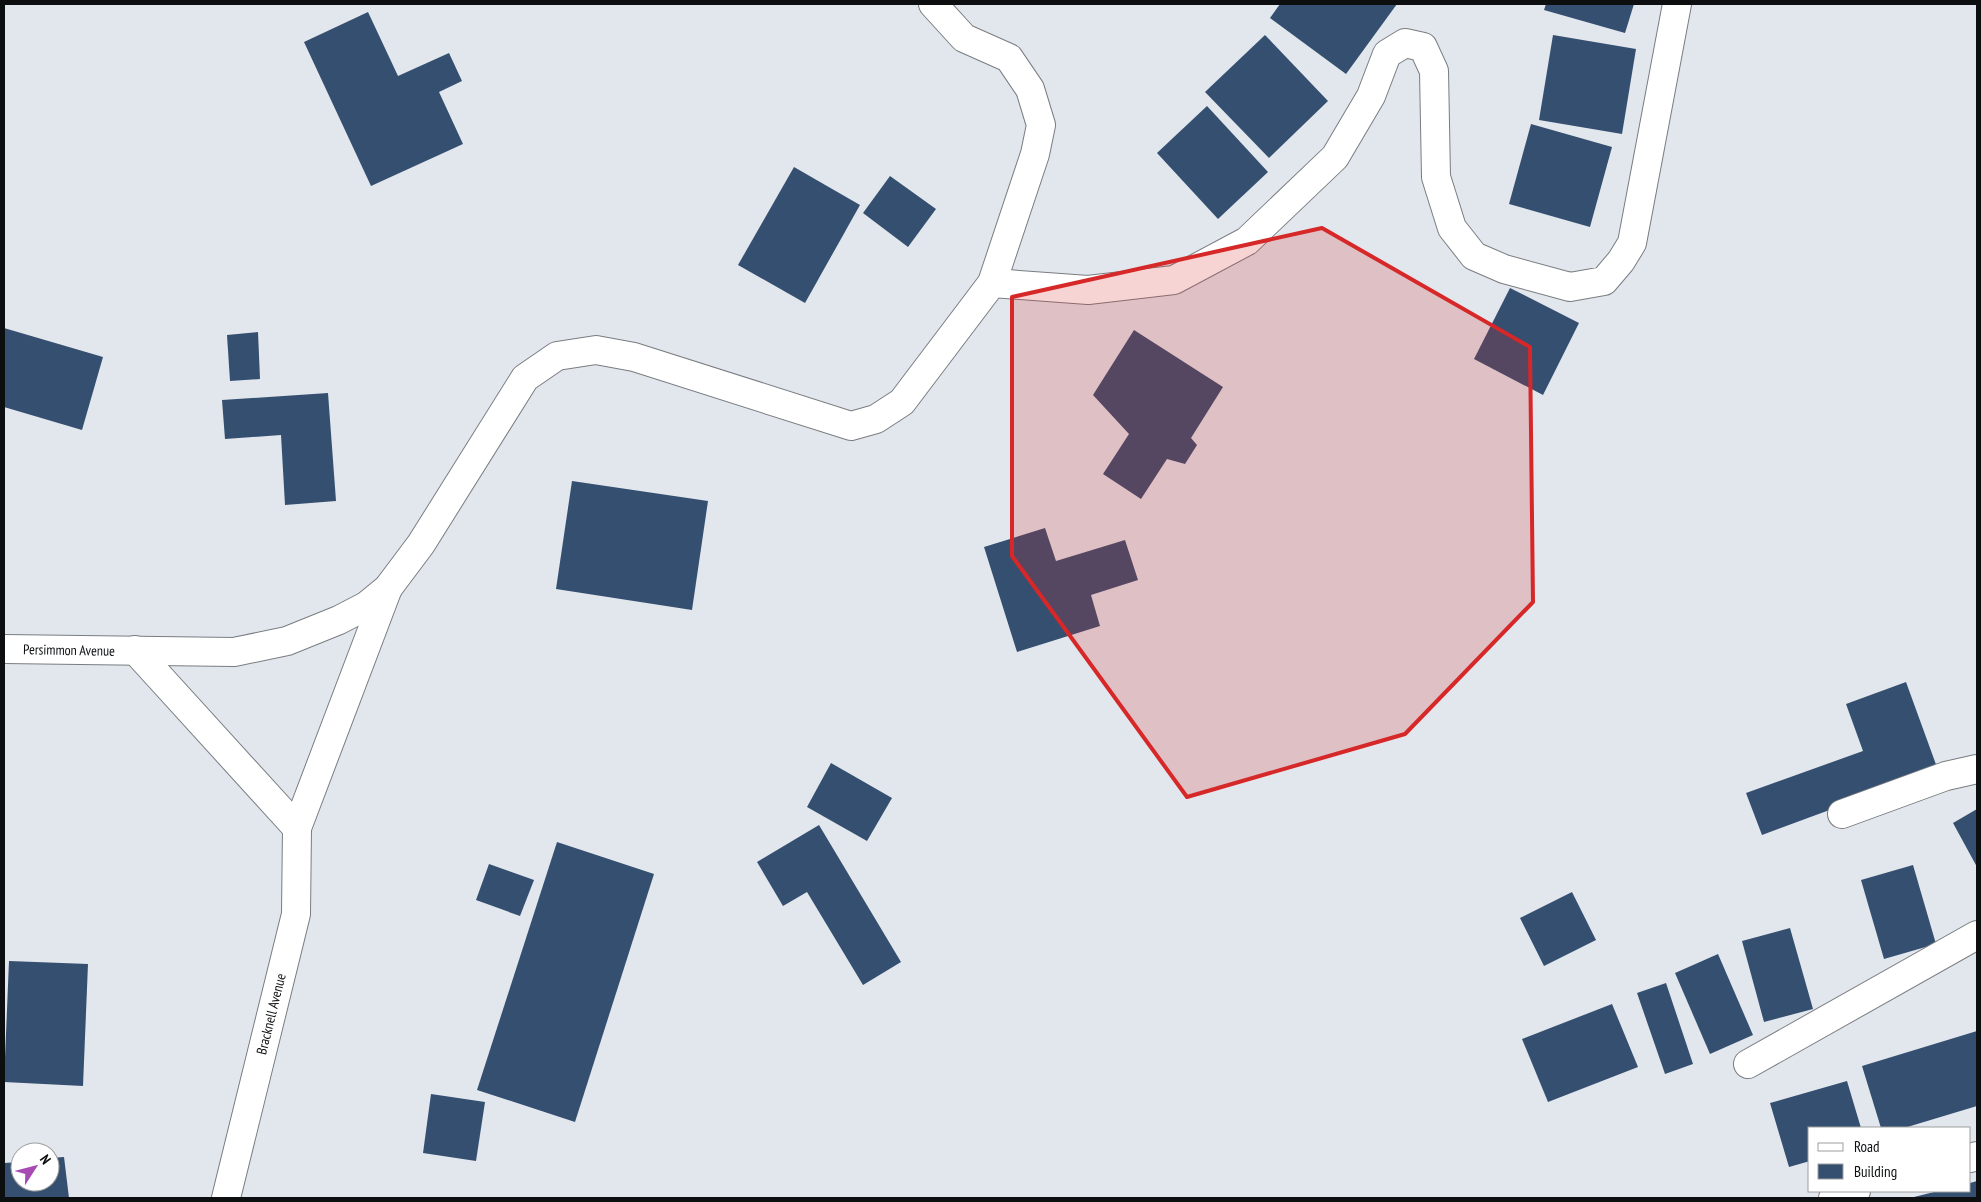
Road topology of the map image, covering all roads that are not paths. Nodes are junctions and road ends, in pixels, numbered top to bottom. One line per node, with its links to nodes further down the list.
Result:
1 (933, 4): 3 (street)
2 (1677, 4): 3 (street)
3 (992, 283): 4 (street)
4 (388, 588): 6 (street, Persimmon Avenue); 9 (street)
5 (4, 649): 6 (street, Persimmon Avenue)
6 (135, 650): 9 (street)
7 (1977, 769): 8 (street)
8 (1842, 814)
9 (297, 828): 13 (street, Bracknell Avenue)
10 (1977, 935): 11 (street)
11 (1748, 1064)
12 (1853, 1192): 14 (street)
13 (226, 1198)
14 (1833, 1198)

